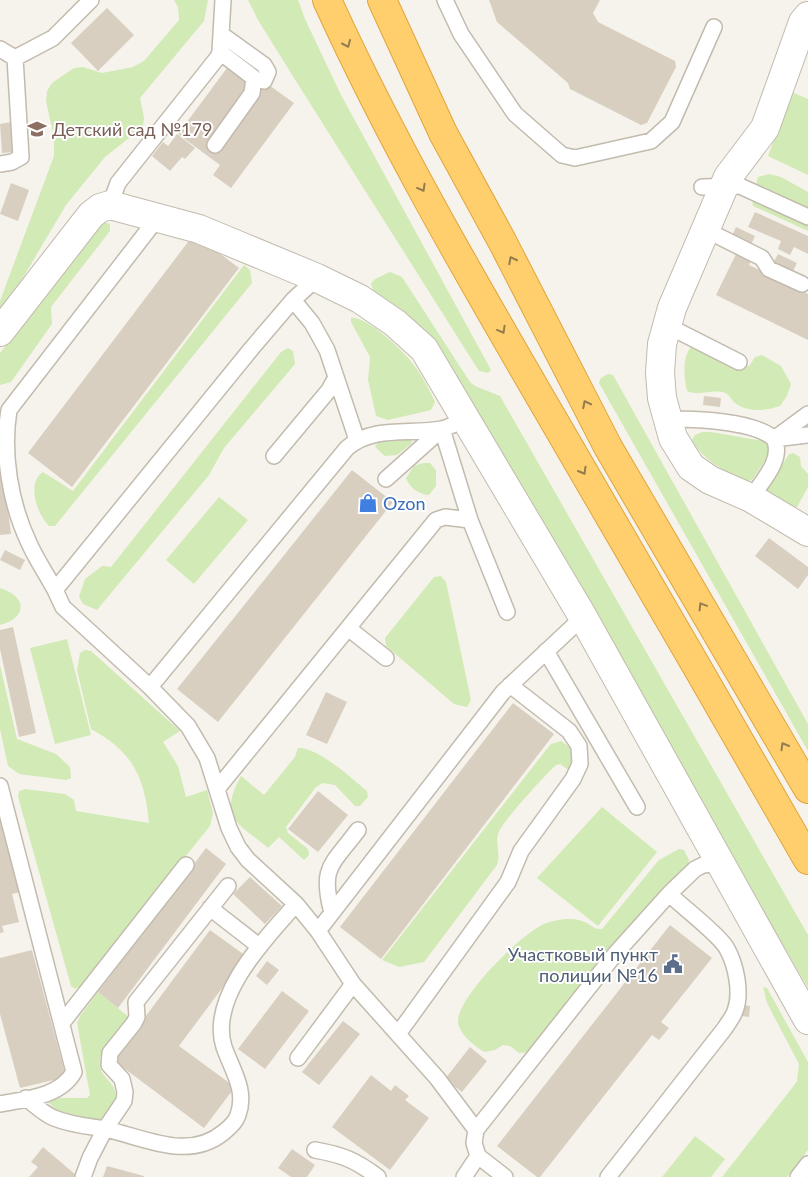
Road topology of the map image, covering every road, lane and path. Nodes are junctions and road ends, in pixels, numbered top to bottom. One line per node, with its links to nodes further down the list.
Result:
1 (91, 0): 11 (lane)
2 (223, 0): 8 (lane)
3 (326, 0): 53 (highway, one-way to 53)
4 (382, 0): 50 (highway, one-way to 4)
5 (445, 0): 7 (lane)
6 (808, 16): 15 (street)
7 (714, 27)
8 (221, 34): 10 (lane); 12 (lane)
9 (0, 49): 11 (lane)
10 (220, 52): 13 (lane); 16 (lane)
11 (15, 58): 14 (lane)
12 (264, 81)
13 (215, 145)
14 (0, 164)
15 (714, 186): 18 (lane); 19 (street)
16 (110, 205): 17 (street); 24 (street)
17 (159, 216): 20 (street); 38 (lane)
18 (808, 217)
19 (706, 230): 21 (lane); 23 (street)
20 (317, 278): 22 (lane); 28 (street)
21 (802, 284)
22 (293, 300): 26 (lane); 38 (lane)
23 (666, 324): 25 (lane); 29 (street)
24 (0, 332)
25 (739, 362)
26 (336, 379): 32 (lane); 33 (lane)
27 (808, 414): 31 (lane)
28 (453, 424): 32 (lane); 34 (lane); 36 (lane); 40 (street)
29 (670, 429): 31 (lane); 35 (street)
30 (808, 435): 31 (lane)
31 (774, 438): 35 (lane)
32 (357, 440): 45 (lane)
33 (274, 456)
34 (386, 480)
35 (751, 498): 37 (street)
36 (470, 520): 39 (lane); 41 (lane)
37 (808, 532)
38 (55, 590): 45 (lane)
39 (506, 612)
40 (582, 617): 42 (lane); 54 (street)
41 (348, 628): 43 (lane); 49 (lane)
42 (546, 650): 44 (lane); 46 (lane)
43 (386, 658)
44 (510, 685): 47 (lane); 60 (lane)
45 (150, 687): 49 (lane)
46 (583, 715): 47 (lane); 51 (lane)
47 (553, 718): 66 (lane)
48 (0, 786): 65 (lane)
49 (217, 788): 58 (lane)
50 (808, 789)
51 (637, 807)
52 (358, 830): 60 (lane)
53 (808, 860)
54 (721, 863): 57 (lane); 64 (street)
55 (186, 864): 65 (lane)
56 (228, 886): 59 (lane)
57 (669, 894): 71 (lane); 79 (lane)
58 (296, 904): 61 (lane); 62 (lane)
59 (210, 908): 62 (lane); 70 (lane)
60 (332, 913): 61 (lane)
61 (318, 931): 63 (lane)
62 (258, 946): 70 (lane)
63 (353, 984): 66 (lane); 67 (lane)
64 (808, 1020)
65 (62, 1023): 68 (lane)
66 (398, 1034): 71 (lane)
67 (298, 1058)
68 (26, 1098): 69 (lane); 70 (lane)
69 (0, 1104)
70 (105, 1129): 75 (lane)
71 (476, 1130): 73 (lane)
72 (316, 1150): 76 (lane)
73 (478, 1156): 77 (lane); 78 (lane)
74 (808, 1164): 80 (lane)
75 (84, 1177)
76 (378, 1177)
77 (464, 1177)
78 (505, 1177)
79 (608, 1177)
80 (798, 1177)

